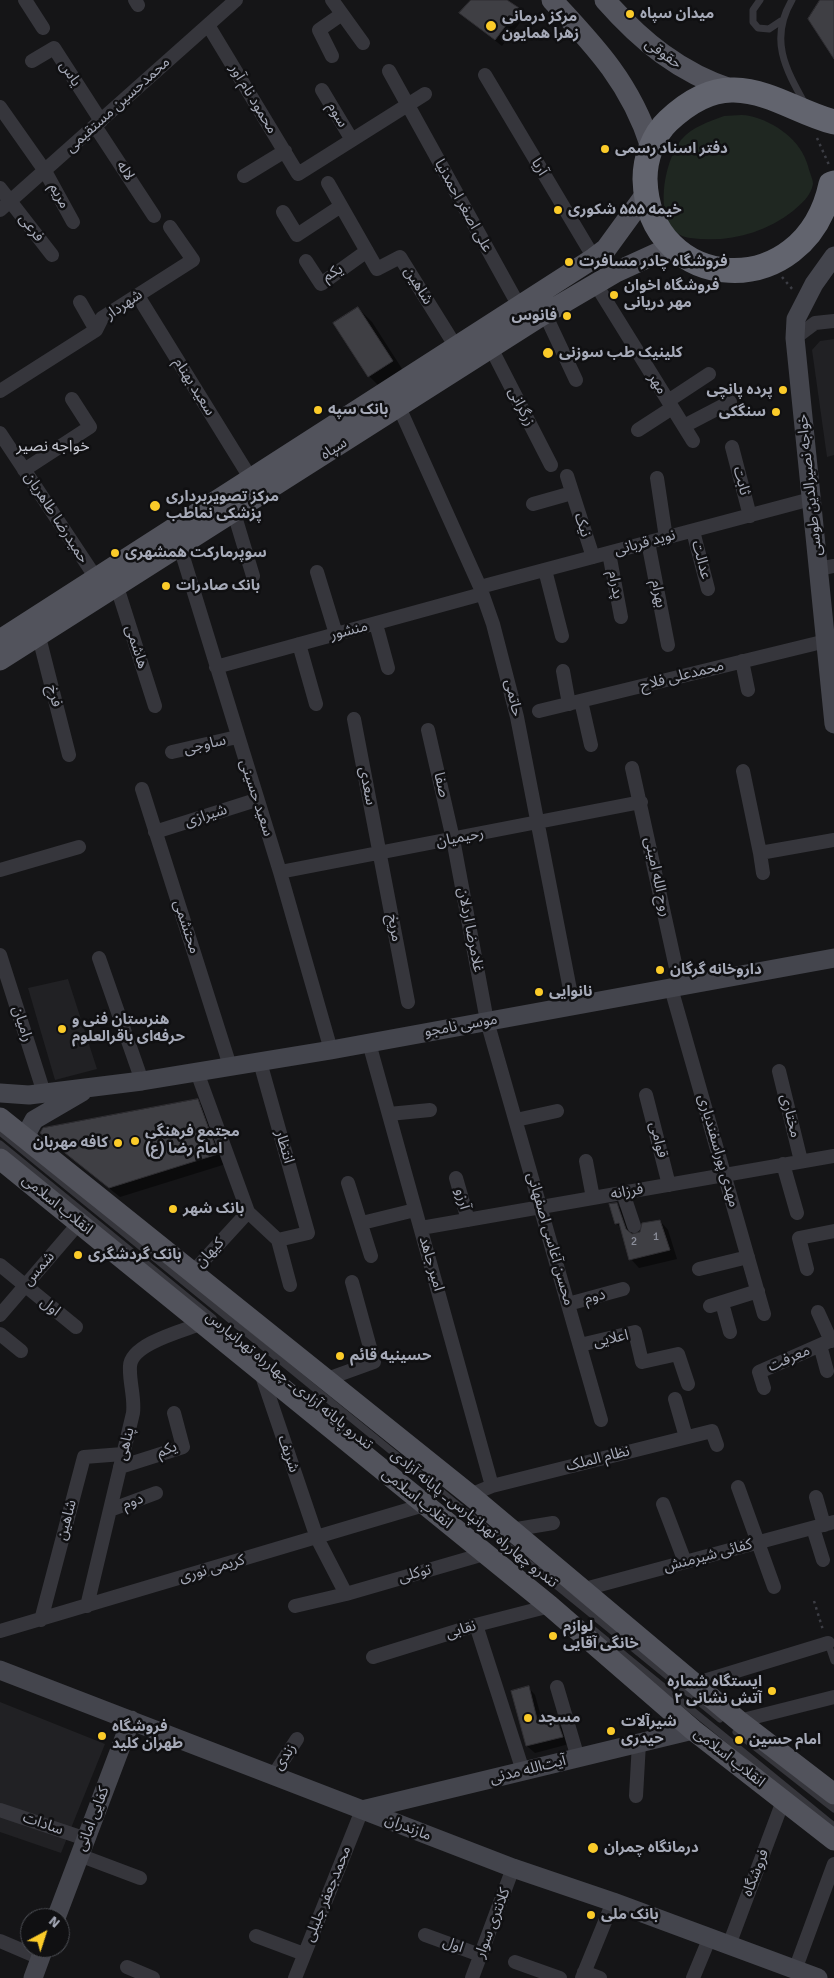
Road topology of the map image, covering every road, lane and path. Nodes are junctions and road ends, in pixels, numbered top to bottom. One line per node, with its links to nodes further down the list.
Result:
1 (24, 0): 11 (street)
2 (236, 0): 10 (street, محمدحسین مستقیمی)
3 (332, 0): 8 (street)
4 (552, 0): 25 (main road)
5 (605, 0): 18 (main road, حقوقی)
6 (760, 0): 9 (lane)
7 (792, 0): 9 (lane)
8 (342, 14): 12 (street); 13 (street)
9 (781, 21): 22 (lane)
10 (208, 25): 23 (street, محمدحسین مستقیمی); 26 (street, محمود نام آور)
11 (43, 28)
12 (362, 44)
13 (332, 56)
14 (32, 61): 23 (street, یاس)
15 (388, 72): 20 (street, علی اصغر احمدنیا)
16 (485, 75): 43 (street, آریا)
17 (322, 90): 24 (street, سوم)
18 (733, 90): 22 (highway); 25 (highway)
19 (425, 94): 20 (street)
20 (407, 105): 24 (street); 50 (street, علی اصغر احمدنیا)
21 (0, 107): 27 (street)
22 (813, 119): 30 (path)
23 (98, 123): 27 (street, محمدحسین مستقیمی); 36 (street, لاله)
24 (352, 140): 26 (street, محمود نام آور)
25 (651, 147): 32 (highway)
26 (285, 151): 28 (street)
27 (45, 171): 33 (street, محمدحسین مستقیمی); 37 (street, مریم)
28 (244, 176)
29 (328, 183): 34 (street, شاهین)
30 (832, 183): 45 (highway)
31 (0, 188): 33 (street, فرعی)
32 (646, 194): 39 (highway); 43 (main road, سپاه)
33 (5, 206): 41 (street, فرعی)
34 (341, 206): 35 (street); 40 (street, شاهین)
35 (283, 212)
36 (154, 216)
37 (73, 222)
38 (170, 227): 47 (street, شهردار)
39 (673, 246): 45 (highway); 46 (main road, سپاه)
40 (367, 251): 44 (street, یکم); 55 (street, شاهین)
41 (52, 255)
42 (834, 256): 49 (main road, خواجه نصیرالدین طوسی)
43 (594, 258): 50 (main road, سپاه)
44 (306, 261)
45 (771, 264): 49 (path)
46 (595, 283): 51 (main road, سپاه); 62 (street, مهر)
47 (138, 296): 53 (street, شهردار); 73 (street, سعید بهنام)
48 (80, 302): 53 (street)
49 (804, 302): 54 (main road, خواجه نصیرالدین طوسی)
50 (519, 306): 55 (main road, سپاه)
51 (545, 314): 56 (main road, سپاه); 58 (street)
52 (834, 321): 54 (street)
53 (96, 330): 59 (street, شهردار)
54 (795, 338): 75 (main road, خواجه نصیرالدین طوسی)
55 (456, 347): 73 (main road, سپاه)
56 (491, 348): 63 (main road, سپاه); 69 (street, زرگرانی)
57 (709, 374): 62 (street)
58 (576, 380)
59 (0, 391)
60 (72, 399): 70 (street)
61 (730, 402): 64 (street)
62 (670, 404): 64 (street, مهر); 65 (street, مهر)
63 (399, 407): 77 (main road, سپاه); 92 (street, حاتمی)
64 (684, 426): 67 (street, مهر)
65 (638, 430)
66 (0, 432): 70 (street, حمیدرضا طاهریان)
67 (693, 441)
68 (732, 447): 78 (street, ثابت)
69 (551, 465)
70 (24, 470): 89 (street, حمیدرضا طاهریان)
71 (567, 476): 74 (street, نیک)
72 (657, 478): 80 (street)
73 (251, 479): 89 (main road, سپاه)
74 (572, 493): 76 (street, نیک); 84 (street, نیک)
75 (811, 499): 78 (street, نوید قربانی); 85 (main road, خواجه نصیرالدین طوسی)
76 (533, 504)
77 (234, 513): 82 (main road, سپاه); 88 (street)
78 (750, 516): 79 (street, نوید قربانی)
79 (693, 531): 80 (street, نوید قربانی); 91 (street, عدالت)
80 (666, 538): 81 (street, نوید قربانی)
81 (648, 542): 83 (street, نوید قربانی); 101 (street, بهرام)
82 (180, 547): 90 (main road, سپاه); 104 (street, سعید حسینی)
83 (608, 553): 84 (street, نوید قربانی); 93 (street, پدرام)
84 (592, 557): 86 (street, نوید قربانی)
85 (826, 568): 99 (main road, خواجه نصیرالدین طوسی)
86 (545, 570): 92 (street, نوید قربانی); 96 (street)
87 (317, 572): 95 (street)
88 (254, 576)
89 (96, 578): 98 (main road, سپاه)
90 (117, 587): 97 (main road, سپاه); 111 (street, هاشمی)
91 (708, 588)
92 (481, 591): 94 (street, منشور); 125 (street, حاتمی)
93 (621, 617)
94 (376, 624): 95 (street, منشور); 105 (street)
95 (336, 634): 100 (street, منشور)
96 (562, 636)
97 (39, 637): 102 (main road, سپاه); 119 (street, فرخ)
98 (0, 640)
99 (826, 641): 103 (street, محمدعلی فلاح); 106 (main road, خواجه نصیرالدین طوسی)
100 (299, 644): 104 (street, منشور); 110 (street)
101 (668, 645)
102 (0, 660)
103 (742, 661): 108 (street); 109 (street, محمدعلی فلاح)
104 (216, 667): 116 (street, سعید حسینی)
105 (388, 668)
106 (831, 669): 114 (main road, خواجه نصیرالدین طوسی)
107 (562, 672): 109 (street)
108 (748, 690)
109 (575, 702): 112 (street, محمدعلی فلاح); 117 (street)
110 (316, 704)
111 (155, 706)
112 (539, 711)
113 (354, 719): 130 (street, سعدی)
114 (834, 724)
115 (428, 730): 127 (street, صفا)
116 (237, 737): 118 (street, ساوجی); 123 (street, سعید حسینی)
117 (591, 745)
118 (172, 752)
119 (70, 755)
120 (632, 768): 124 (street, روح الله امینی)
121 (743, 771): 131 (street)
122 (142, 789): 126 (street, محتشمی)
123 (256, 800): 126 (street, شیرازی); 133 (street, سعید حسینی)
124 (641, 802): 125 (street, رحیمیان); 138 (street, روح الله امینی)
125 (538, 824): 127 (street, رحیمیان); 140 (street, حاتمی)
126 (155, 832): 145 (street, محتشمی)
127 (454, 839): 130 (street, رحیمیان); 141 (street, غلامرضا اردلان)
128 (834, 840): 131 (street)
129 (79, 847): 132 (street)
130 (381, 853): 133 (street, رحیمیان); 139 (street, مریخ)
131 (760, 853): 134 (street)
132 (0, 870)
133 (280, 872): 143 (street, سعید حسینی)
134 (763, 873)
135 (0, 955): 151 (street, رامیان)
136 (99, 958): 148 (street)
137 (834, 958): 138 (main road, موسی نامجو)
138 (676, 987): 140 (main road, موسی نامجو); 166 (street, مهدی پوراسفندیاری)
139 (408, 1002)
140 (573, 1005): 141 (main road, موسی نامجو)
141 (488, 1021): 142 (main road, موسی نامجو); 157 (street, محسن آغاسی اصفهانی)
142 (369, 1043): 143 (main road, موسی نامجو); 155 (street, امیر جاهد)
143 (331, 1050): 144 (main road, موسی نامجو)
144 (260, 1062): 145 (main road, موسی نامجو); 182 (street, انتظار)
145 (230, 1066): 147 (main road, موسی نامجو)
146 (779, 1071): 164 (street, مختاری)
147 (197, 1072): 148 (main road, موسی نامجو); 174 (street)
148 (142, 1081): 149 (main road, موسی نامجو)
149 (87, 1090): 151 (main road, موسی نامجو); 159 (main road, موسی نامجو)
150 (0, 1093): 151 (main road, موسی نامجو)
151 (44, 1093)
152 (646, 1095): 169 (street, قوامی)
153 (430, 1110): 155 (street)
154 (557, 1111): 157 (street)
155 (389, 1114): 173 (street, امیر جاهد)
156 (0, 1118): 159 (main road, انقلاب اسلامی)
157 (516, 1120): 172 (street, محسن آغاسی اصفهانی)
158 (0, 1132): 252 (lane, تندرو چهارراه تهرانپارس ـ پایانه آزادی)
159 (31, 1143): 188 (main road, انقلاب اسلامی)
160 (0, 1144): 199 (lane, تندرو پایانه آزادی ـ چهارراه تهرانپارس)
161 (834, 1156): 164 (street, فرزانه)
162 (0, 1159): 177 (main road, انقلاب اسلامی)
163 (586, 1161): 171 (street)
164 (801, 1162): 165 (street, فرزانه)
165 (783, 1164): 166 (street, فرزانه); 175 (street)
166 (724, 1175): 169 (street, فرزانه); 184 (street, مهدی پوراسفندیاری)
167 (456, 1178): 176 (street, آرزو)
168 (348, 1183): 178 (street)
169 (669, 1185): 170 (street, فرزانه)
170 (623, 1193): 171 (street, فرزانه); 179 (street)
171 (593, 1198): 172 (street, فرزانه)
172 (541, 1208): 176 (street, فرزانه); 194 (street, محسن آغاسی اصفهانی)
173 (415, 1210): 178 (street); 180 (street, امیر جاهد)
174 (248, 1212): 182 (street); 188 (street, کیهان)
175 (797, 1213)
176 (468, 1220): 180 (street, فرزانه)
177 (79, 1223): 191 (street, شمس); 198 (main road, انقلاب اسلامی)
178 (362, 1223): 183 (street)
179 (634, 1226)
180 (421, 1228): 217 (street, امیر جاهد)
181 (834, 1231): 187 (street)
182 (278, 1240): 190 (street)
183 (371, 1256)
184 (748, 1257): 186 (street); 193 (street, مهدی پوراسفندیاری)
185 (0, 1265): 191 (street)
186 (699, 1269)
187 (807, 1269)
188 (193, 1272): 208 (main road, انقلاب اسلامی)
189 (352, 1282): 208 (street)
190 (290, 1285)
191 (24, 1286): 197 (street, شمس); 200 (street, اول)
192 (623, 1290): 194 (street, دوم)
193 (758, 1292): 196 (street, مهدی پوراسفندیاری); 201 (street)
194 (568, 1304): 204 (street, محسن آغاسی اصفهانی)
195 (818, 1312): 203 (street)
196 (764, 1314)
197 (0, 1315)
198 (200, 1324): 206 (main road, انقلاب اسلامی); 216 (street, پناهی)
199 (222, 1326)
200 (76, 1327)
201 (730, 1332)
202 (0, 1334): 205 (street)
203 (828, 1342): 207 (street); 210 (street, معرفت)
204 (580, 1346): 209 (street, اعلایی); 213 (street, محسن آغاسی اصفهانی)
205 (21, 1352)
206 (260, 1371): 223 (main road, انقلاب اسلامی); 228 (street, شریف)
207 (827, 1372)
208 (327, 1379): 220 (main road, انقلاب اسلامی)
209 (688, 1384)
210 (764, 1388)
211 (675, 1399): 214 (street)
212 (174, 1413): 216 (street, یکم)
213 (601, 1420)
214 (686, 1437): 215 (street, نظام الملک); 217 (street, نظام الملک)
215 (717, 1445)
216 (122, 1460): 224 (street, پناهی); 240 (street, شاهین)
217 (492, 1486): 220 (street, نظام الملک)
218 (738, 1487): 229 (street)
219 (156, 1493): 224 (street, دوم)
220 (470, 1495): 227 (main road, انقلاب اسلامی)
221 (816, 1497): 226 (street)
222 (663, 1504): 232 (street)
223 (424, 1505): 228 (street, کریمی نوری); 230 (main road, انقلاب اسلامی)
224 (110, 1510): 237 (street, پناهی)
225 (553, 1523): 227 (street)
226 (824, 1525): 229 (street, کفائی شیرمنش); 231 (street)
227 (511, 1530): 234 (main road, انقلاب اسلامی)
228 (317, 1538): 235 (street); 237 (street, کریمی نوری)
229 (760, 1542): 232 (street, کفائی شیرمنش); 233 (street)
230 (484, 1554): 235 (street, توکلی); 239 (main road, انقلاب اسلامی)
231 (823, 1560)
232 (685, 1562): 234 (street, کفائی شیرمنش)
233 (774, 1588)
234 (581, 1590): 248 (main road, انقلاب اسلامی)
235 (346, 1594): 238 (street, توکلی)
236 (814, 1601): 244 (path)
237 (87, 1606): 240 (street, کریمی نوری)
238 (295, 1606)
239 (550, 1606): 242 (street, نقابی); 253 (main road, انقلاب اسلامی)
240 (41, 1620): 243 (street, کریمی نوری)
241 (582, 1621): 265 (lane)
242 (476, 1625): 245 (street, نقابی); 257 (street)
243 (0, 1631)
244 (828, 1643): 246 (lane); 248 (street)
245 (373, 1657)
246 (834, 1661)
247 (0, 1670): 251 (main road, مازندران)
248 (694, 1684): 252 (main road, انقلاب اسلامی)
249 (557, 1688): 256 (street)
250 (834, 1697): 252 (street)
251 (131, 1720): 258 (main road, مازندران); 267 (main road, کفایی امانی)
252 (732, 1724): 259 (main road, انقلاب اسلامی); 262 (lane, تندرو چهارراه تهرانپارس ـ پایانه آزادی)
253 (694, 1730): 255 (main road, آیت‌الله مدنی); 261 (main road, انقلاب اسلامی)
254 (297, 1739): 258 (street, زندی)
255 (639, 1743): 256 (main road, آیت‌الله مدنی); 260 (street)
256 (578, 1758): 257 (main road, آیت‌الله مدنی)
257 (523, 1771): 264 (main road, آیت‌الله مدنی)
258 (272, 1776): 264 (main road, مازندران)
259 (834, 1794)
260 (636, 1796)
261 (783, 1801): 266 (main road, انقلاب اسلامی); 277 (street, فروشگاه)
262 (834, 1809)
263 (0, 1810): 267 (street, سادات)
264 (362, 1810): 269 (main road, مازندران); 279 (street, محمدجعفر جلیلی)
265 (834, 1826)
266 (834, 1840)
267 (82, 1847): 270 (street, سادات); 272 (main road, کفایی امانی)
268 (834, 1864): 284 (street)
269 (514, 1868): 271 (main road, مازندران); 280 (street, کلانتری سوار)
270 (140, 1878)
271 (613, 1902): 275 (main road, مازندران); 285 (street)
272 (60, 1908)
273 (425, 1935): 280 (street, اول)
274 (256, 1936): 279 (street)
275 (710, 1937): 277 (main road, مازندران); 292 (street)
276 (0, 1942): 278 (street)
277 (729, 1945): 284 (main road, مازندران)
278 (20, 1947)
279 (304, 1954): 288 (street, محمدجعفر جلیلی)
280 (480, 1955): 289 (street, کلانتری سوار)
281 (40, 1958): 286 (main road)
282 (515, 1962): 290 (street)
283 (127, 1967): 287 (street)
284 (795, 1970): 293 (main road, مازندران)
285 (583, 1975): 291 (street)
286 (33, 1978)
287 (153, 1978)
288 (295, 1978)
289 (472, 1978)
290 (560, 1978)
291 (600, 1978)
292 (692, 1978)
293 (818, 1978)

